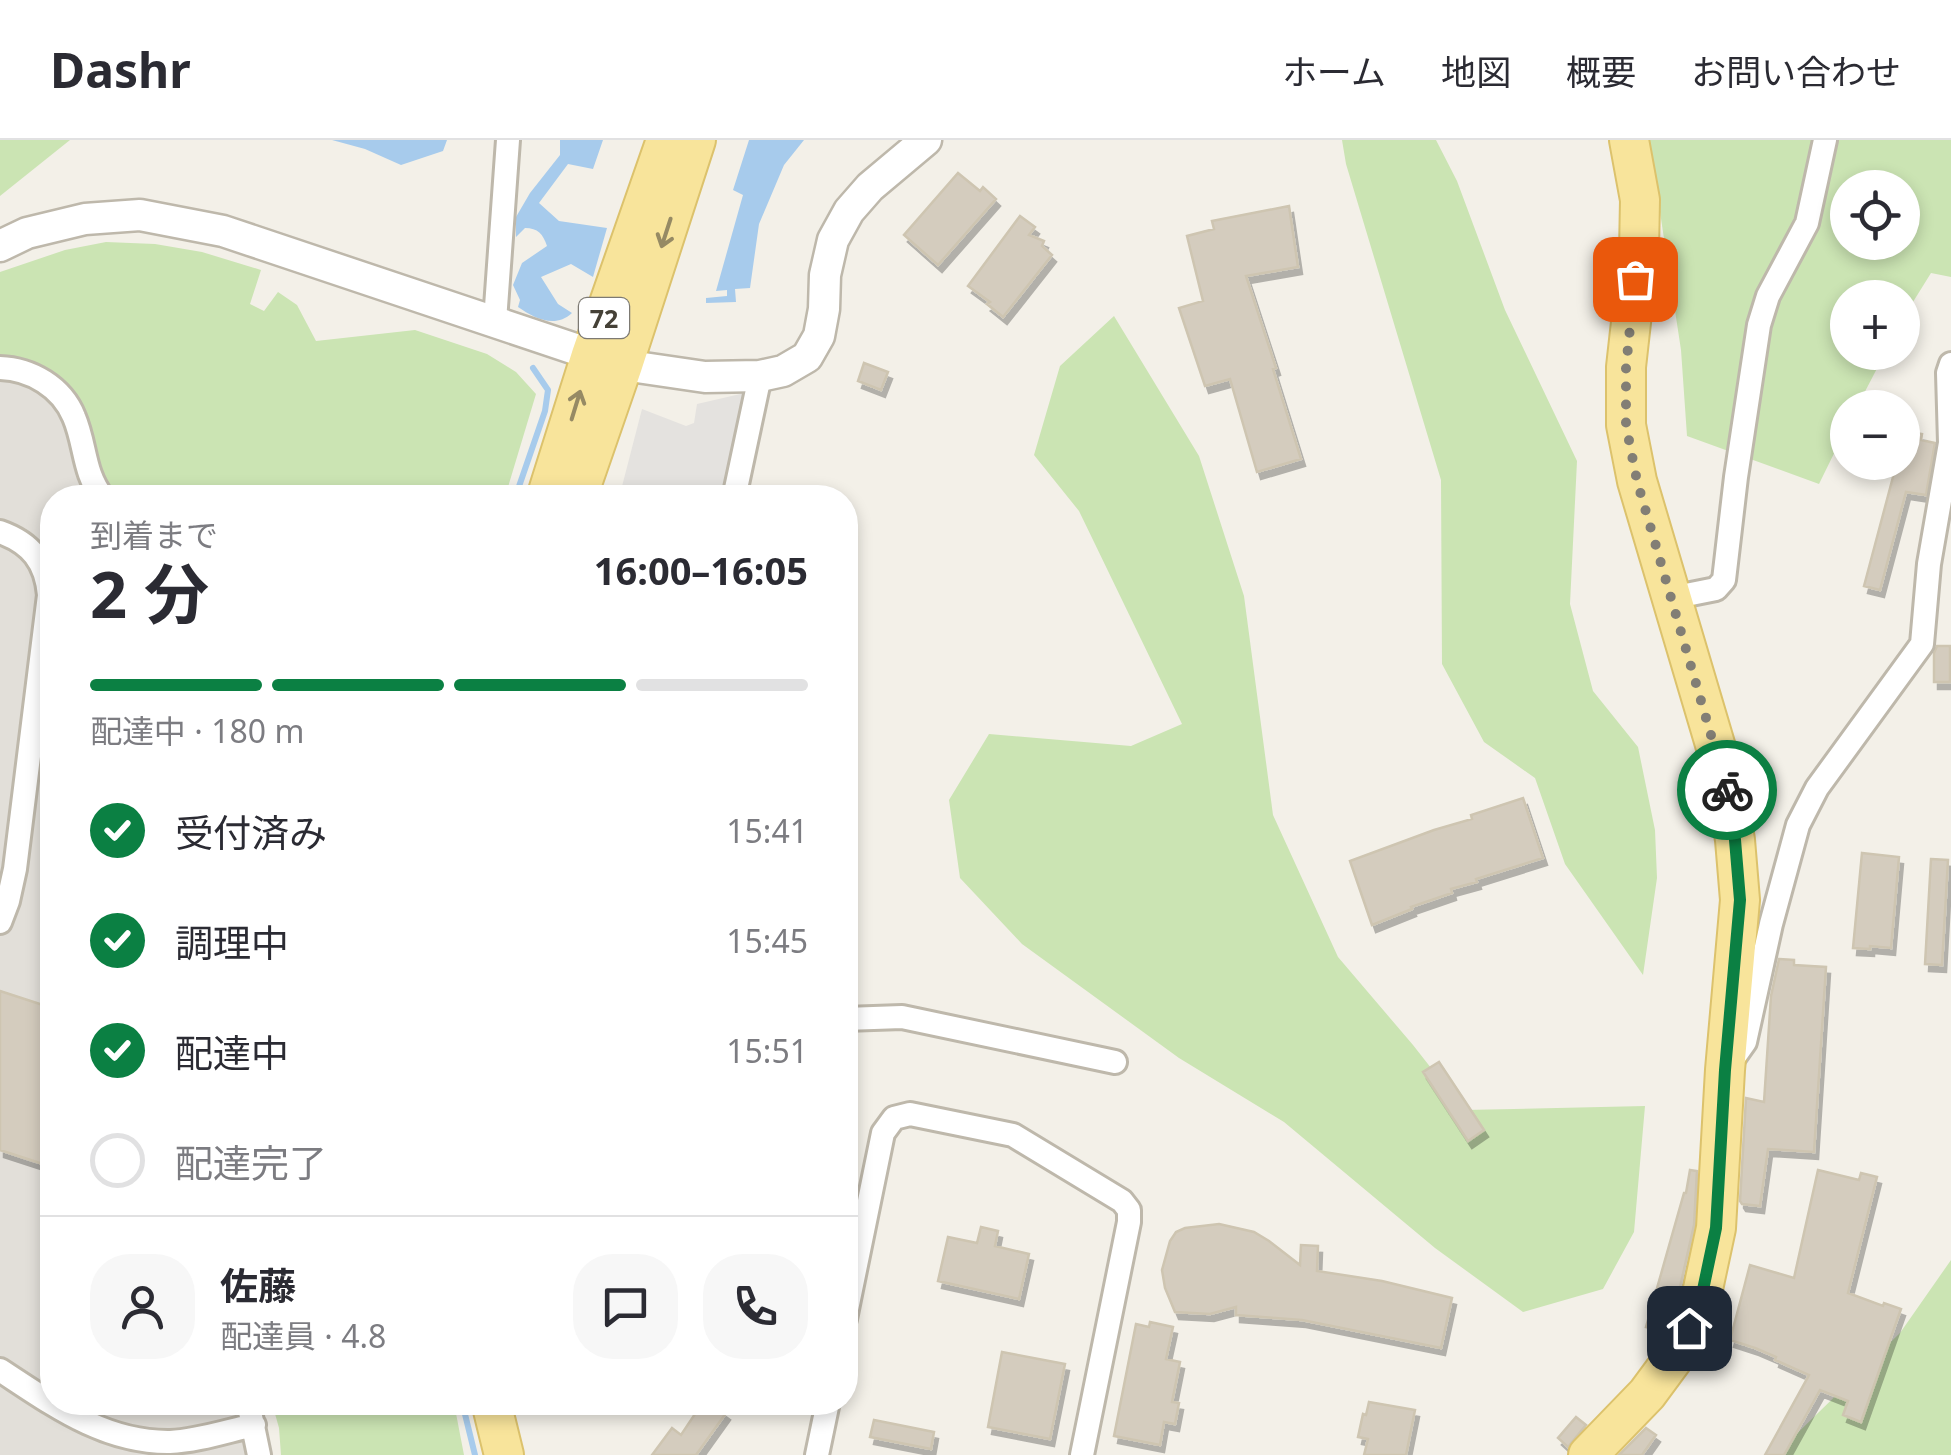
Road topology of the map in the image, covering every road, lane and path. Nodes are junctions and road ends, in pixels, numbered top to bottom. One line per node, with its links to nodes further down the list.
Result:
1 (508, 140): 8 (street)
2 (666, 140): 9 (main road, 72)
3 (696, 140): 9 (main road, 72, one-way to 9)
4 (926, 140): 12 (street)
5 (1629, 140): 20 (main road)
6 (1825, 140): 20 (street)
7 (0, 246): 8 (street)
8 (495, 320): 9 (street)
9 (607, 360): 12 (street); 14 (main road, 72, one-way to 9); 15 (main road, 72)
10 (1951, 364): 19 (street)
11 (0, 368): 13 (street)
12 (760, 376): 16 (street)
13 (95, 485)
14 (552, 485)
15 (580, 485)
16 (737, 485)
17 (0, 532): 18 (street)
18 (40, 561)
19 (1940, 562): 25 (street)
20 (1672, 598): 25 (main road)
21 (40, 740): 22 (street)
22 (0, 922)
23 (858, 1019): 24 (street)
24 (1115, 1062)
25 (1725, 1070): 40 (main road)
26 (858, 1255): 39 (street)
27 (0, 1370): 28 (street)
28 (40, 1396)
29 (68, 1415): 30 (street)
30 (248, 1415)
31 (251, 1415): 35 (street)
32 (494, 1415): 36 (main road)
33 (518, 1415): 37 (main road)
34 (825, 1415): 38 (street)
35 (258, 1455)
36 (504, 1455)
37 (526, 1455)
38 (817, 1455)
39 (1082, 1455)
40 (1588, 1455)

